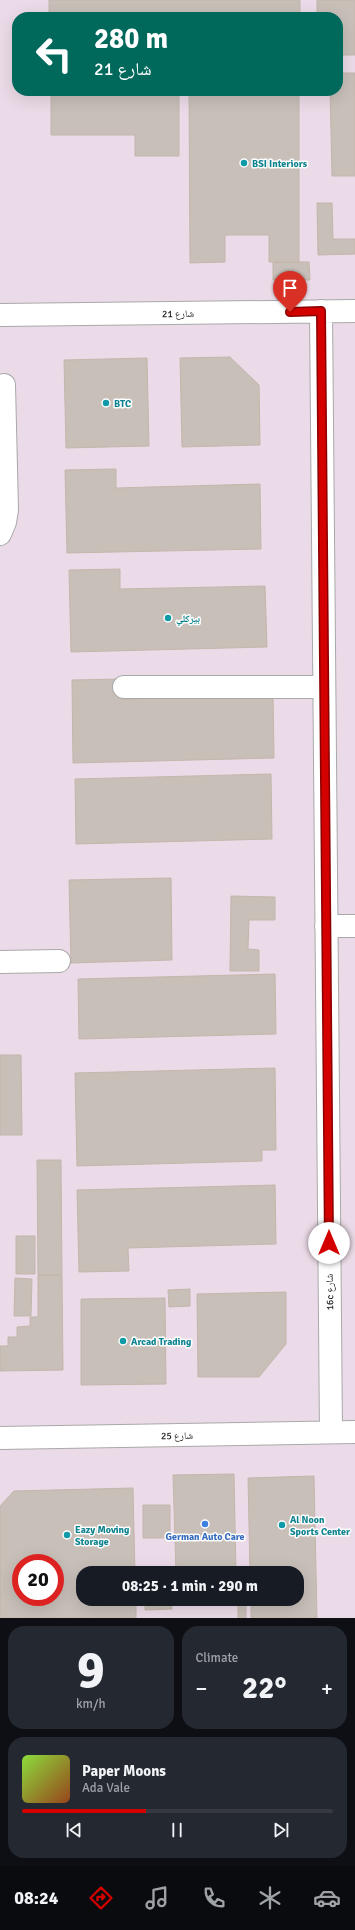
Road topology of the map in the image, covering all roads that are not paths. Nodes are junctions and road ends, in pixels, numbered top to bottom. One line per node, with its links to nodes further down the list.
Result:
1 (321, 311): 2 (lane, شارع 21); 3 (lane, شارع 21); 6 (lane, 16c شارع)
2 (355, 311)
3 (0, 314)
4 (4, 385): 5 (lane)
5 (0, 534)
6 (324, 687): 7 (lane); 8 (lane, 16c شارع)
7 (124, 688)
8 (326, 926): 9 (lane); 12 (lane, 16c شارع)
9 (355, 926)
10 (59, 961): 11 (lane)
11 (0, 962)
12 (331, 1432): 13 (lane, شارع 25); 14 (lane, شارع 25)
13 (355, 1432)
14 (0, 1438)

